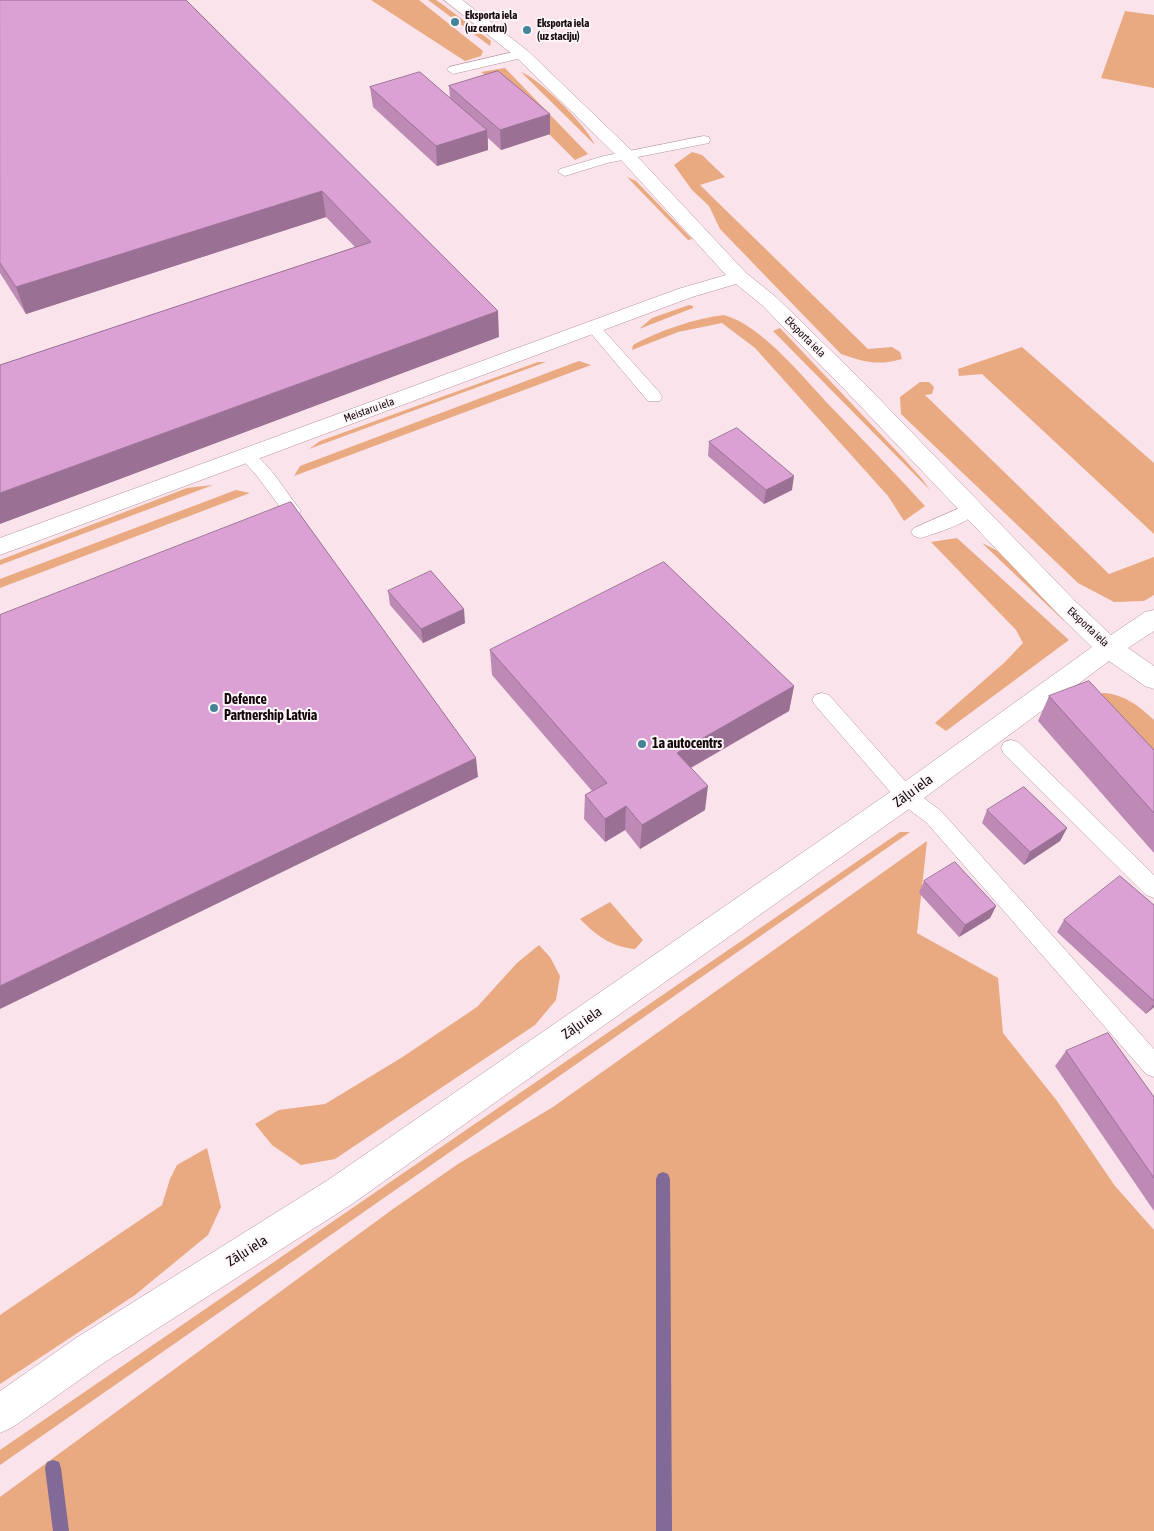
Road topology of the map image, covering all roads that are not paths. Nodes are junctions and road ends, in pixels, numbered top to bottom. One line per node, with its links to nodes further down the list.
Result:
1 (452, 0): 2 (street, Eksporta iela)
2 (522, 54): 3 (lane); 5 (street, Eksporta iela)
3 (454, 70)
4 (704, 140): 5 (lane)
5 (628, 157): 6 (lane); 7 (street, Eksporta iela)
6 (565, 172)
7 (739, 277): 8 (street, Meistaru iela); 11 (street, Eksporta iela)
8 (593, 327): 9 (lane); 10 (street, Meistaru iela)
9 (654, 397)
10 (247, 456): 12 (lane); 14 (street, Meistaru iela)
11 (971, 509): 13 (lane); 16 (street, Eksporta iela)
12 (292, 511)
13 (920, 532)
14 (0, 547)
15 (1154, 619): 16 (street, Zāļu iela)
16 (1110, 649): 17 (street, Eksporta iela); 20 (street, Zāļu iela)
17 (1154, 679)
18 (822, 700): 20 (lane)
19 (1011, 748): 21 (lane)
20 (906, 796): 22 (lane); 24 (street, Zāļu iela)
21 (1154, 889)
22 (1144, 1042): 23 (lane)
23 (1154, 1066)
24 (0, 1414)

